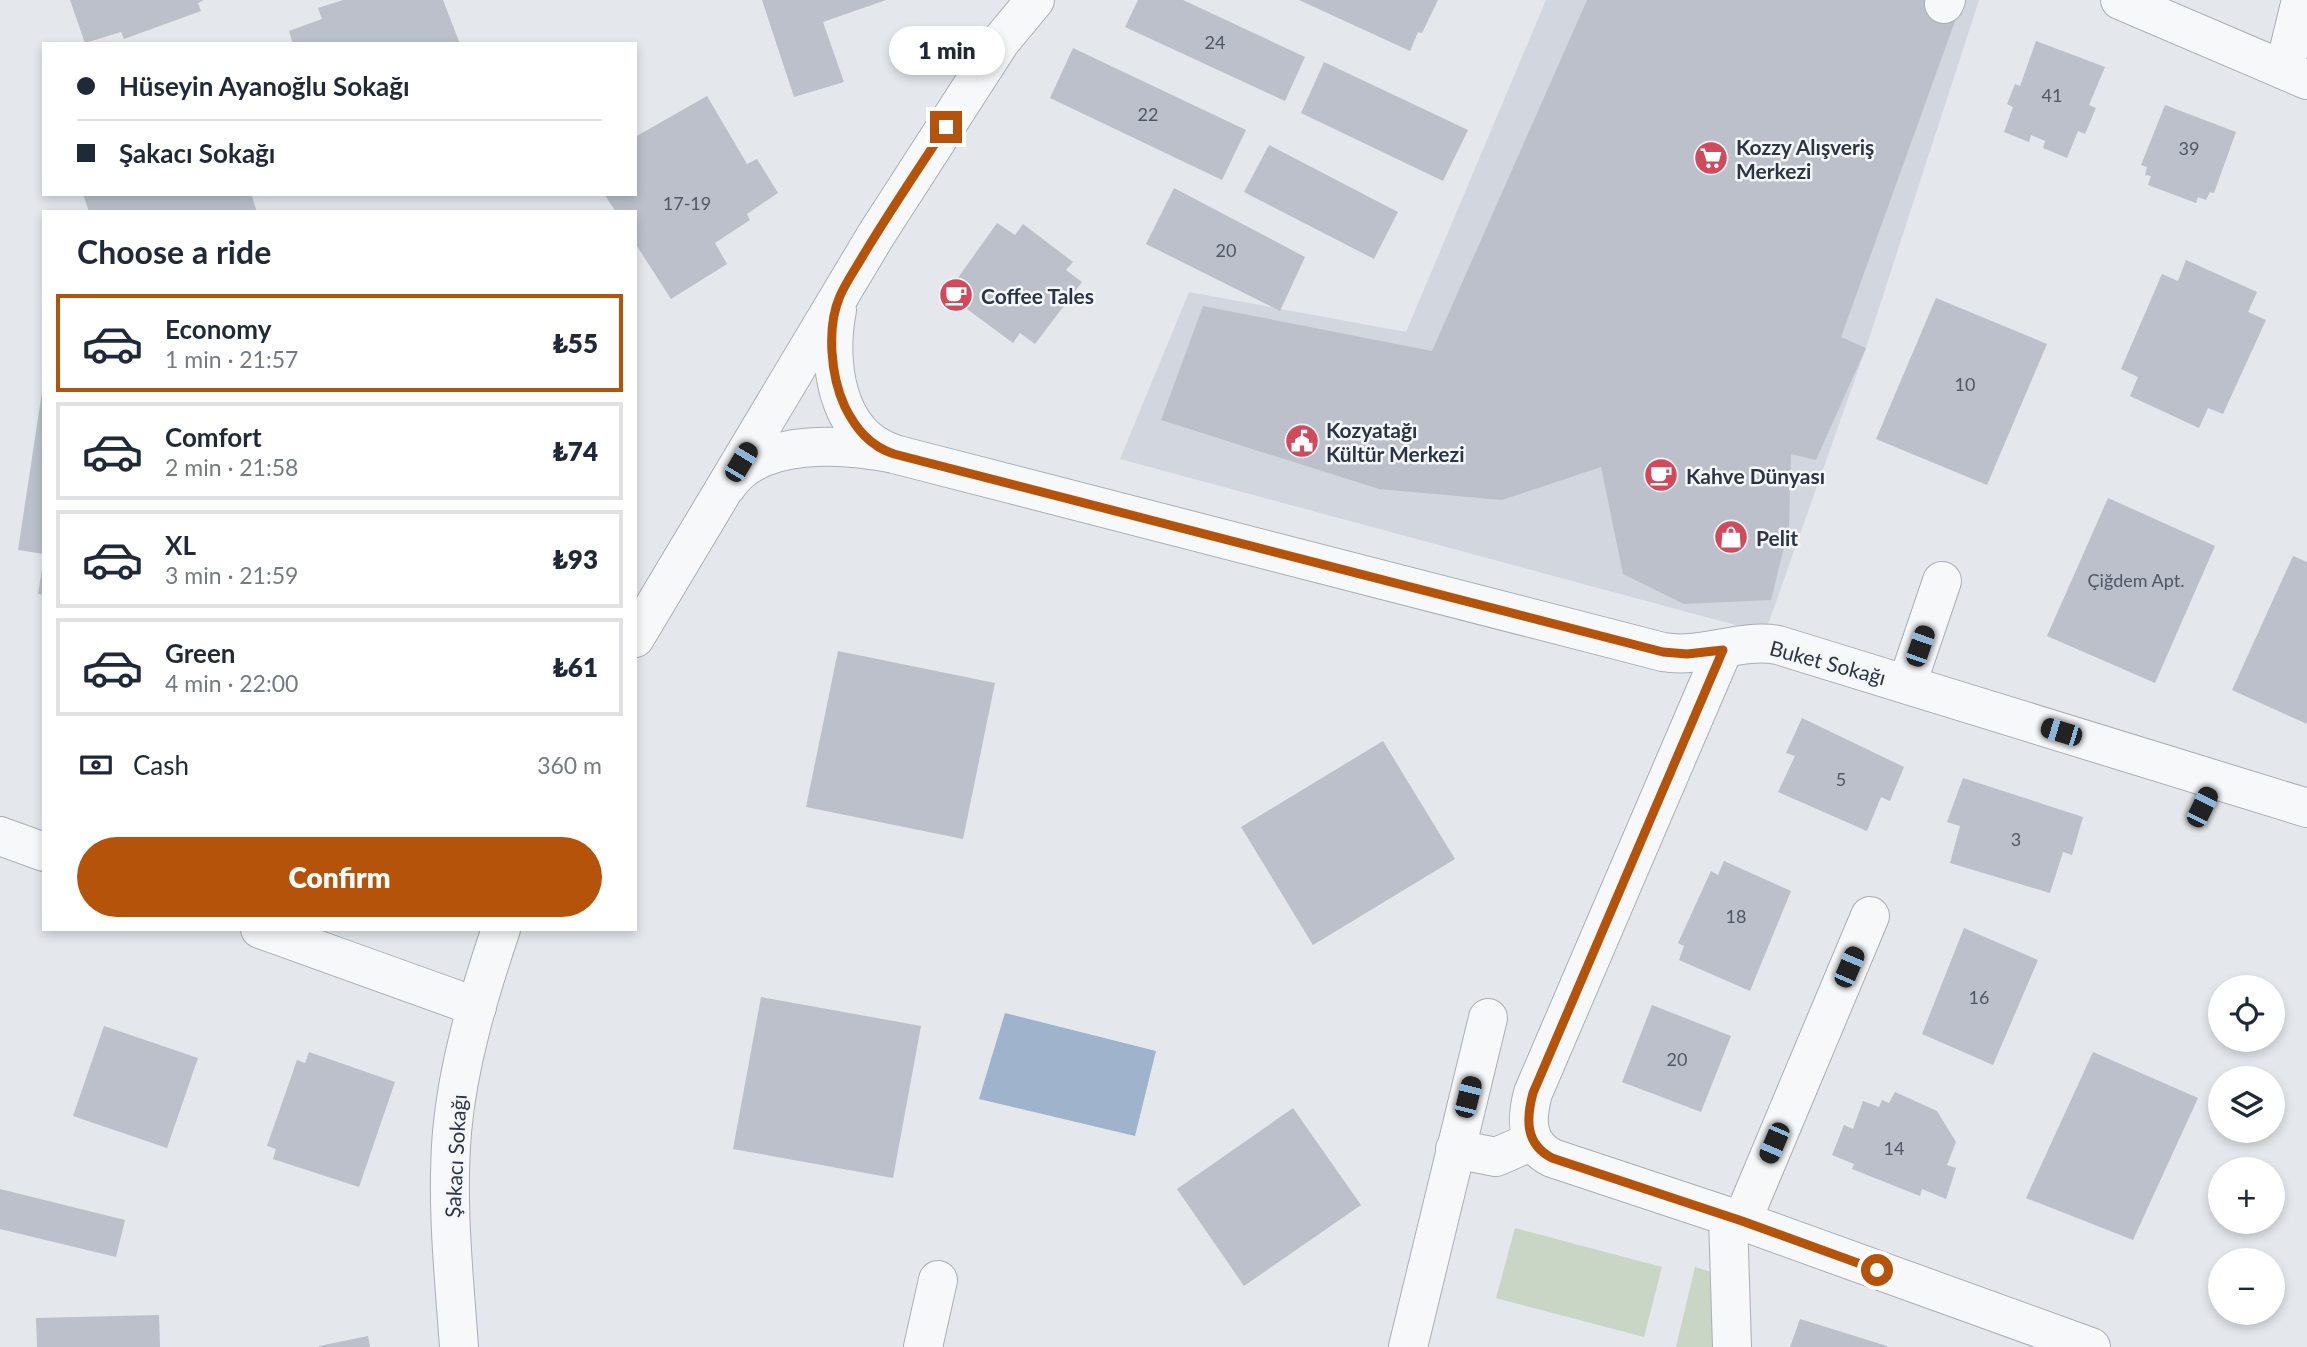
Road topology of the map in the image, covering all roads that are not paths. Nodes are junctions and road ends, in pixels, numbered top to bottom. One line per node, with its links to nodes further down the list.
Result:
1 (1035, 0): 5 (street)
2 (2120, 0): 4 (street)
3 (2301, 0): 4 (street)
4 (2296, 75)
5 (839, 298): 6 (street, Buket Sokağı); 7 (street)
6 (894, 454): 7 (street, Buket Sokağı); 10 (street, Buket Sokağı)
7 (727, 486): 9 (street)
8 (1942, 581): 11 (street)
9 (637, 635)
10 (1723, 650): 11 (street, Buket Sokağı); 20 (street)
11 (1907, 684): 12 (street, Buket Sokağı)
12 (2307, 808)
13 (0, 836): 14 (street)
14 (42, 851)
15 (1870, 916): 22 (street)
16 (266, 931): 18 (street)
17 (500, 931): 18 (street, Şakacı Sokağı)
18 (477, 1007): 24 (street, Şakacı Sokağı)
19 (1488, 1018): 21 (street)
20 (1533, 1141): 21 (street); 22 (street)
21 (1455, 1149): 26 (street)
22 (1735, 1219): 27 (street); 28 (street)
23 (938, 1280): 25 (street)
24 (459, 1347)
25 (923, 1347)
26 (1408, 1347)
27 (1732, 1347)
28 (2091, 1347)

